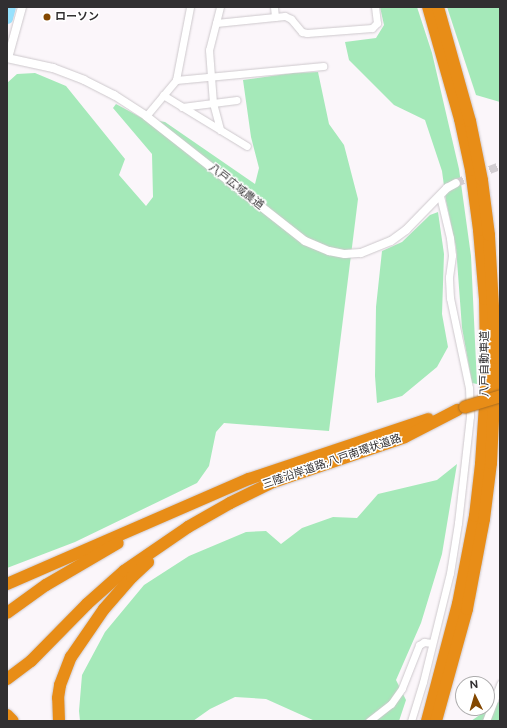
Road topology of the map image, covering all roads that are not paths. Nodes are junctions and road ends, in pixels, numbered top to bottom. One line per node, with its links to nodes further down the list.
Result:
1 (22, 7): 10 (street)
2 (190, 7): 13 (street)
3 (220, 7): 9 (street)
4 (274, 7): 8 (street)
5 (375, 7): 8 (street)
6 (428, 7): 37 (highway, 八戸自動車道)
7 (438, 7): 38 (highway, 八戸自動車道)
8 (275, 17): 9 (street)
9 (216, 23): 12 (street)
10 (8, 58): 18 (street, 八戸広域農道)
11 (323, 66): 12 (street)
12 (211, 77): 13 (street); 16 (street)
13 (176, 80): 14 (street)
14 (163, 95): 17 (street); 18 (street)
15 (237, 100): 16 (street)
16 (213, 103): 17 (street); 19 (street)
17 (182, 106): 19 (street)
18 (146, 116): 22 (street, 八戸広域農道)
19 (220, 130): 20 (street)
20 (247, 146)
21 (456, 183): 22 (street, 八戸広域農道)
22 (440, 196): 29 (street)
23 (500, 396): 24 (highway, 三陸沿岸道路;八戸南環状道路, bridge)
24 (461, 409): 25 (highway, 三陸沿岸道路;八戸南環状道路); 26 (highway, 三陸沿岸道路;八戸南環状道路)
25 (208, 498): 27 (highway); 28 (highway)
26 (208, 516): 30 (highway); 34 (highway)
27 (7, 584)
28 (7, 613)
29 (432, 643): 35 (street); 36 (street)
30 (7, 679)
31 (500, 684): 39 (street)
32 (7, 715): 33 (highway)
33 (13, 721)
34 (59, 721)
35 (369, 721)
36 (411, 721)
37 (427, 721)
38 (436, 721)
39 (486, 721)

